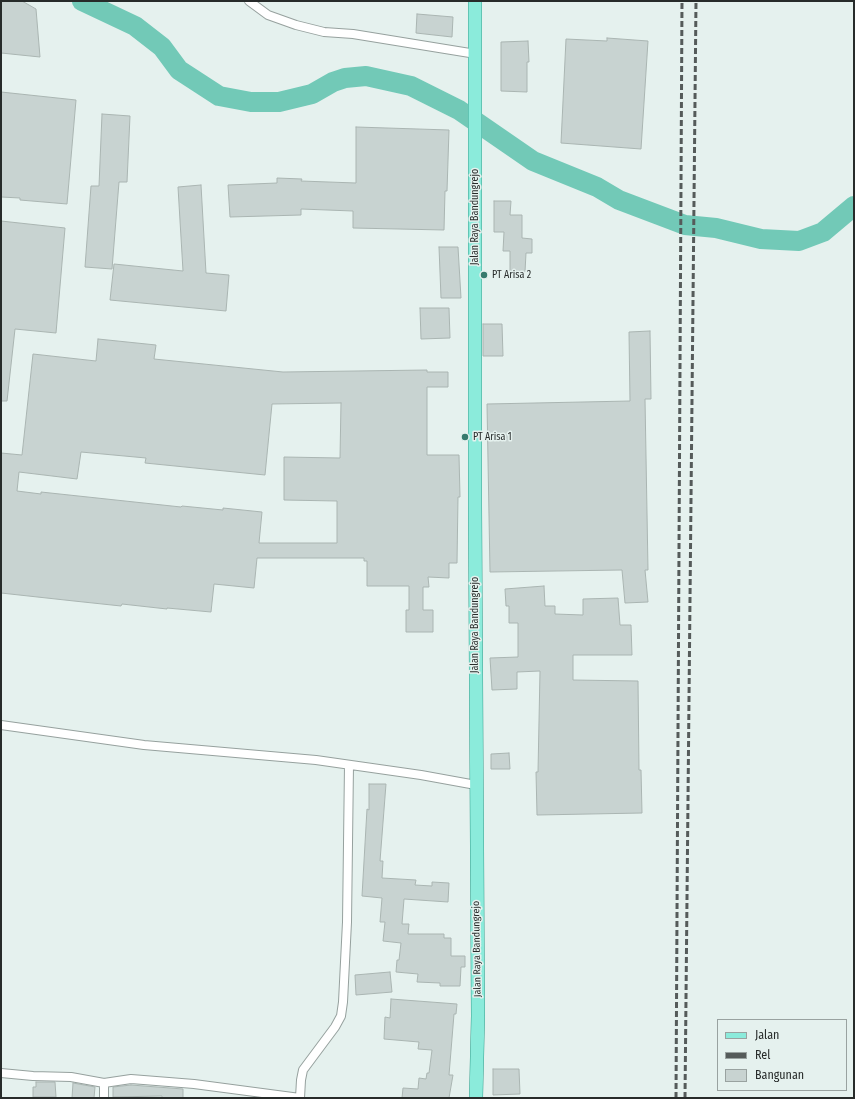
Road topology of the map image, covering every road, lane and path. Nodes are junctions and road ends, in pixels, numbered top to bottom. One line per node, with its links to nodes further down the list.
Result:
1 (250, 1): 3 (street)
2 (475, 1): 3 (main road, Jalan Raya Bandungrejo)
3 (476, 54): 6 (main road, Jalan Raya Bandungrejo)
4 (1, 725): 5 (street)
5 (349, 765): 6 (street); 11 (street)
6 (476, 785): 12 (main road, Jalan Raya Bandungrejo)
7 (1, 1072): 8 (street)
8 (104, 1083): 9 (street); 10 (street)
9 (262, 1095): 11 (street)
10 (104, 1098)
11 (300, 1098)
12 (476, 1098)

